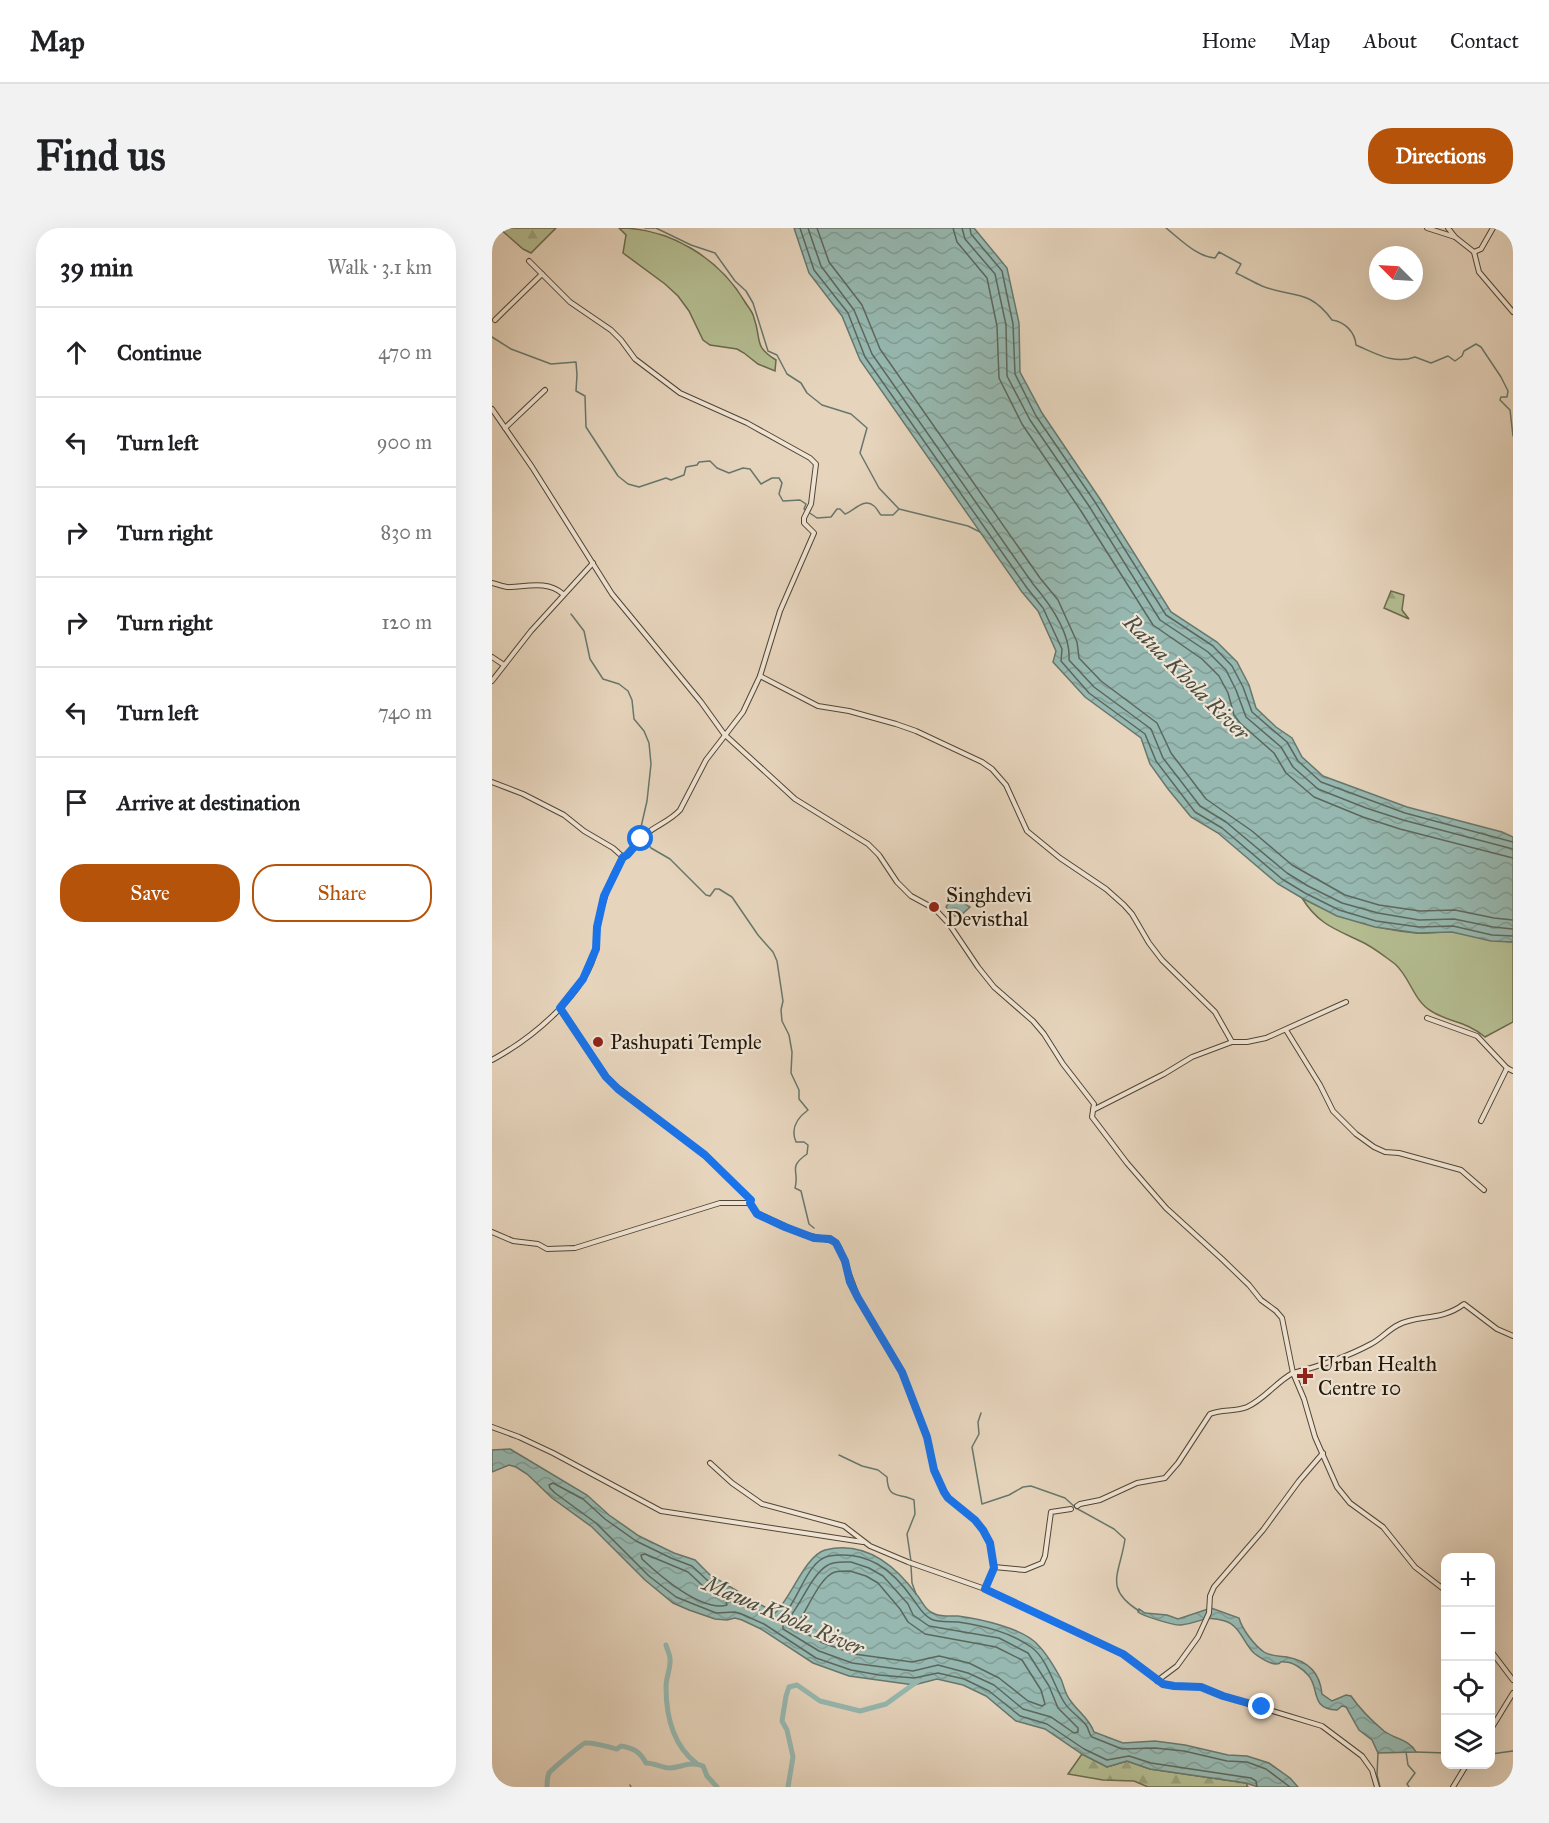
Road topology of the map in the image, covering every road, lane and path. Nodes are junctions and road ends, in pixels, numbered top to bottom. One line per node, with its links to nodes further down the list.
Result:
1 (1427, 228): 4 (street)
2 (1448, 228): 4 (street)
3 (1493, 228): 5 (street)
4 (1455, 237): 5 (street)
5 (1474, 252): 8 (street)
6 (530, 261): 7 (street)
7 (542, 274): 9 (street); 18 (street)
8 (1513, 312)
9 (495, 320)
10 (545, 390): 12 (street)
11 (492, 409): 12 (street)
12 (505, 428): 13 (street)
13 (593, 563): 15 (street); 20 (street)
14 (492, 583): 15 (street)
15 (563, 594): 17 (street)
16 (492, 657): 17 (street)
17 (504, 665): 19 (street)
18 (760, 676): 20 (street); 27 (street)
19 (492, 681)
20 (725, 735): 22 (street); 31 (street)
21 (492, 782): 22 (street)
22 (623, 857): 24 (street)
23 (1346, 1002): 26 (street)
24 (560, 1008): 28 (street); 34 (street)
25 (1427, 1018): 29 (street)
26 (1286, 1030): 27 (street); 33 (street)
27 (1232, 1042): 31 (street)
28 (492, 1060)
29 (1507, 1068): 30 (street); 32 (street)
30 (1513, 1071)
31 (1093, 1110): 37 (street)
32 (1481, 1121)
33 (1484, 1190)
34 (750, 1203): 35 (street); 44 (street)
35 (492, 1232)
36 (1513, 1336): 37 (street)
37 (1293, 1373): 39 (street); 41 (street)
38 (492, 1427): 43 (street)
39 (1323, 1453): 45 (street); 49 (street)
40 (710, 1463): 43 (street)
41 (1077, 1506)
42 (1071, 1509): 44 (street)
43 (863, 1542): 46 (street)
44 (994, 1568): 46 (street)
45 (1441, 1587)
46 (985, 1589): 49 (street)
47 (1495, 1656): 48 (street)
48 (1513, 1680)
49 (1157, 1681): 53 (street)
50 (1513, 1693): 51 (street)
51 (1495, 1722)
52 (1464, 1769): 54 (street)
53 (1377, 1787)
54 (1454, 1787)

